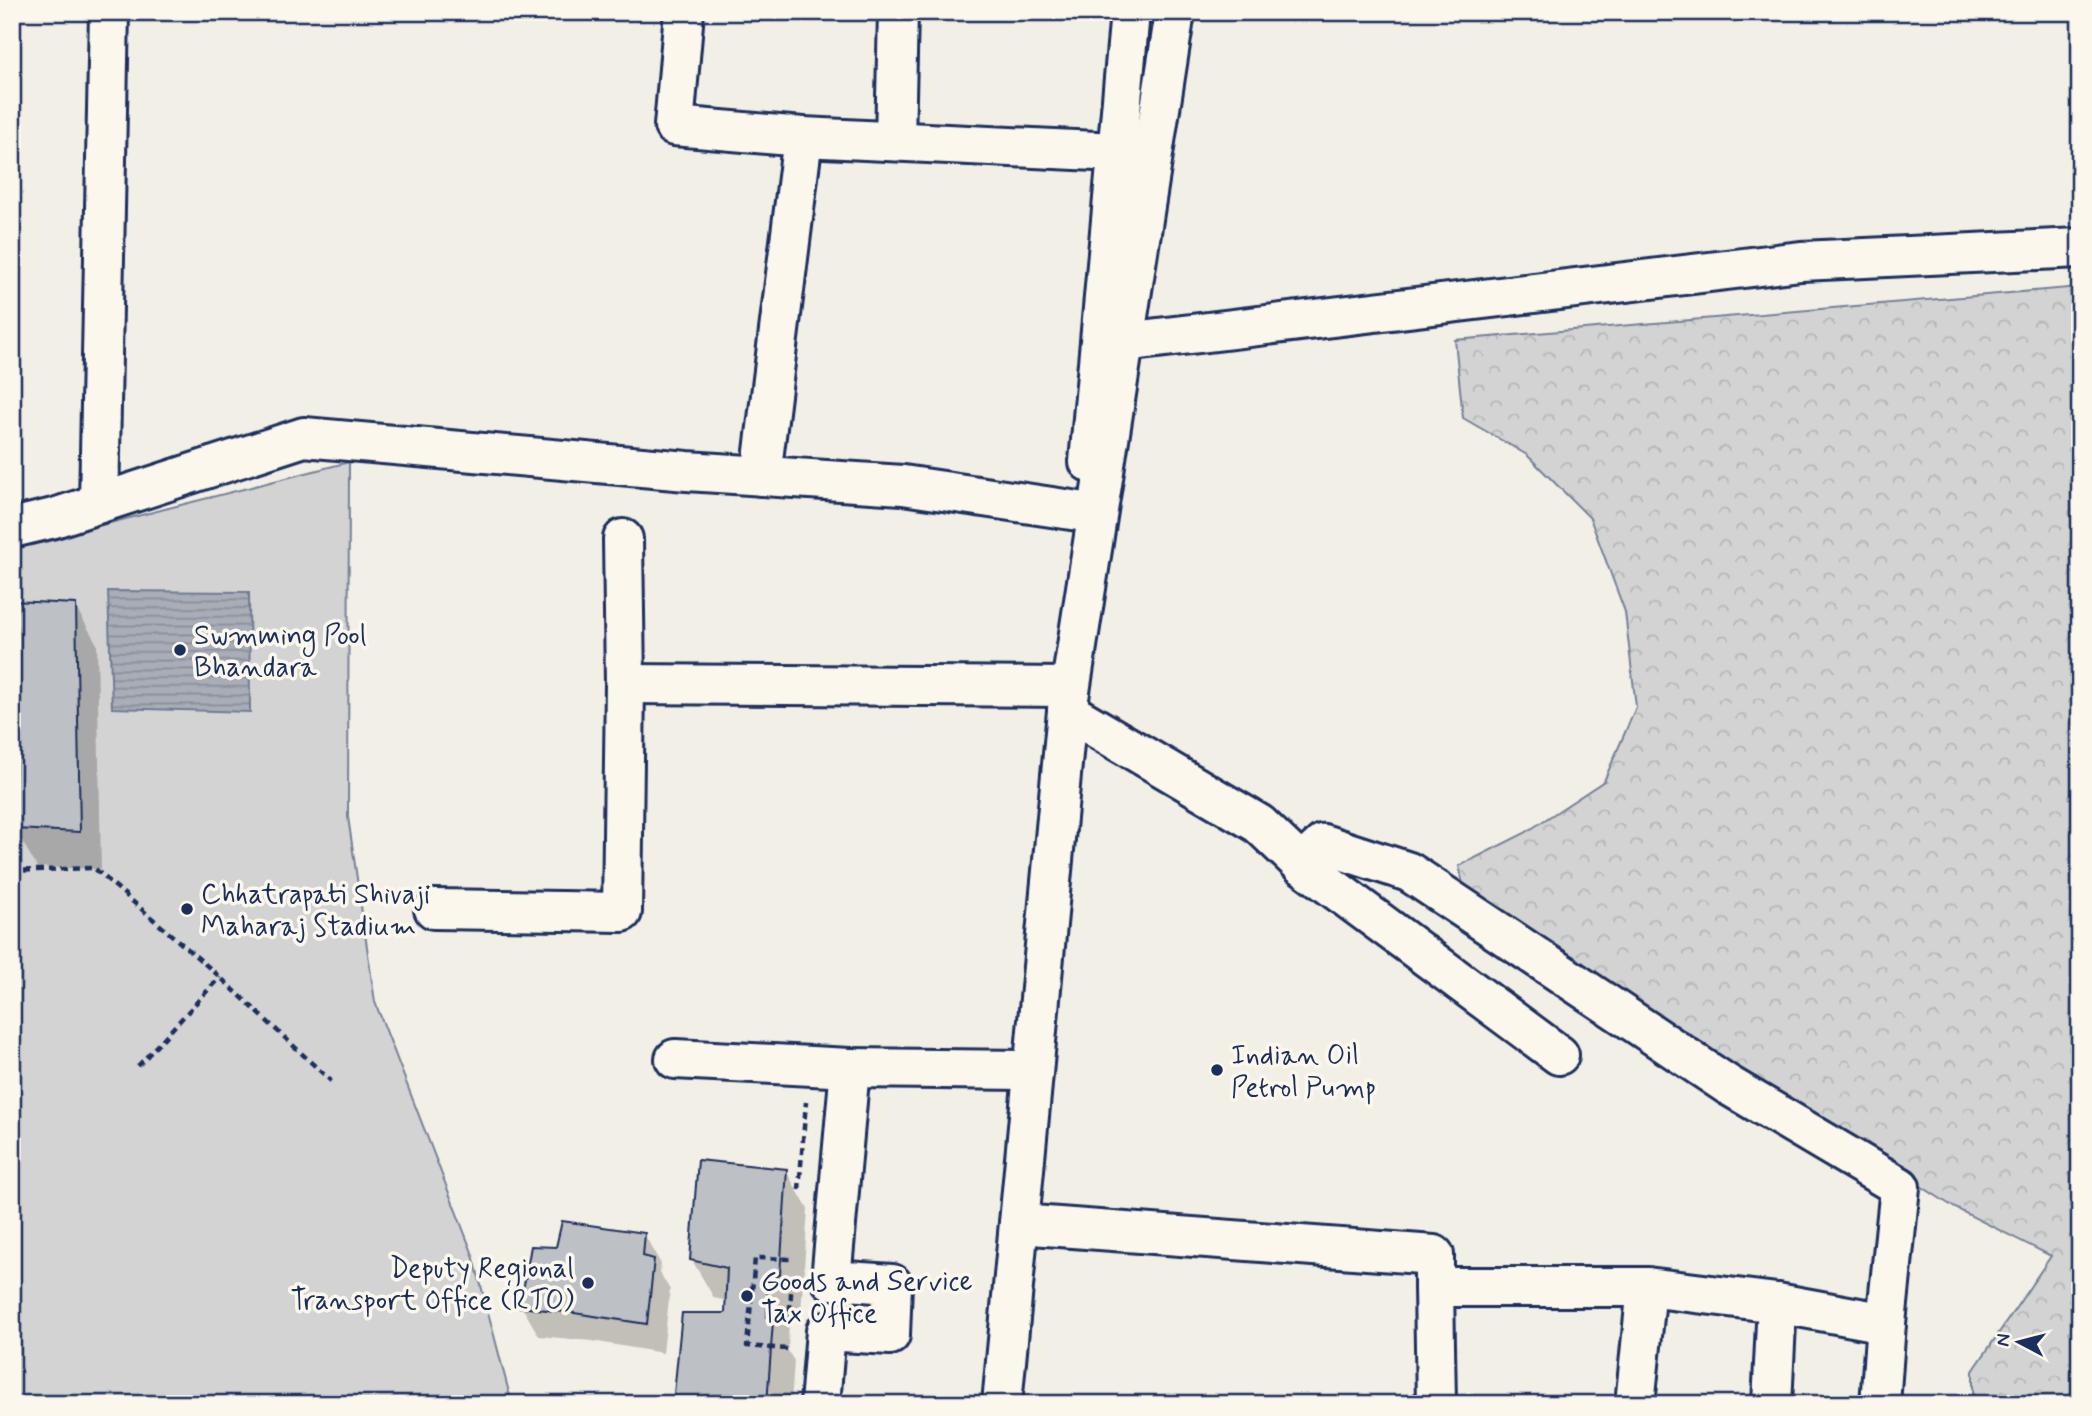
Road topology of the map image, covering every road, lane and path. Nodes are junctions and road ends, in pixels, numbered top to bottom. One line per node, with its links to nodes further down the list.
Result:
1 (109, 12): 12 (main road)
2 (684, 12): 6 (main road)
3 (898, 12): 7 (main road)
4 (1130, 12): 8 (main road)
5 (1175, 12): 10 (main road)
6 (803, 137): 7 (main road); 11 (main road)
7 (895, 141): 8 (main road)
8 (1117, 152): 13 (main road)
9 (2080, 248): 10 (main road)
10 (1124, 342): 17 (main road)
11 (761, 476): 12 (main road); 13 (main road)
12 (99, 503): 14 (main road)
13 (1085, 512): 17 (main road)
14 (12, 528)
15 (623, 539): 16 (main road)
16 (625, 684): 17 (main road); 20 (main road)
17 (1068, 699): 18 (main road); 26 (main road)
18 (1300, 864): 22 (main road); 33 (main road)
19 (12, 871): 21 (path)
20 (434, 909)
21 (220, 977): 24 (path); 27 (path)
22 (1559, 1055)
23 (675, 1059): 25 (main road)
24 (138, 1066)
25 (850, 1068): 26 (main road); 35 (main road)
26 (1033, 1070): 28 (main road)
27 (331, 1082)
28 (1019, 1224): 30 (main road); 36 (main road)
29 (794, 1259): 34 (path)
30 (1434, 1287): 31 (main road); 37 (main road)
31 (1647, 1287): 32 (main road); 38 (main road)
32 (1777, 1303): 33 (main road); 39 (main road)
33 (1886, 1323): 40 (main road)
34 (787, 1349)
35 (820, 1404)
36 (1002, 1404)
37 (1436, 1404)
38 (1636, 1404)
39 (1772, 1404)
40 (1880, 1404)

